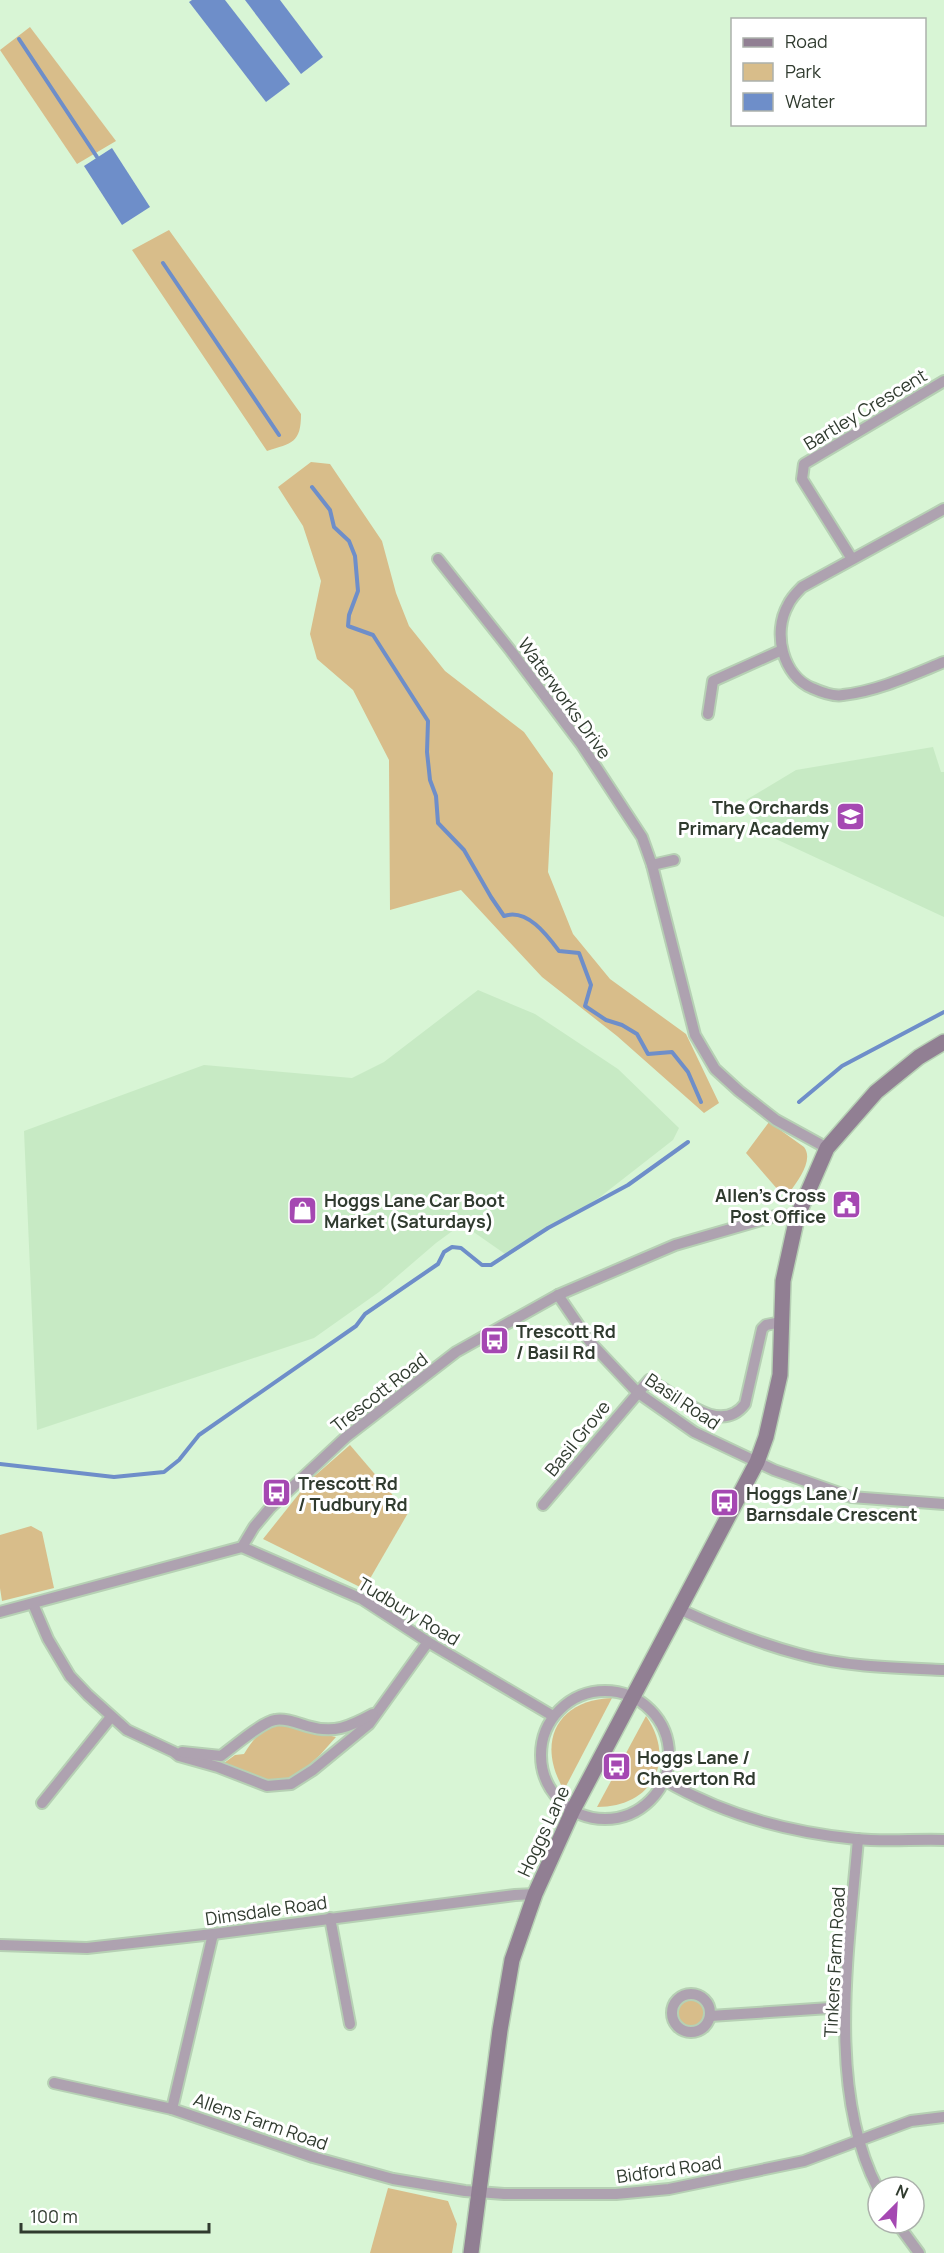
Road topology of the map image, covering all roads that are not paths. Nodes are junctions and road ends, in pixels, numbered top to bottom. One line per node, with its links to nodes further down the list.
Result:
1 (944, 381): 4 (street, Bartley Crescent)
2 (944, 509): 4 (street)
3 (438, 559): 9 (street, Waterworks Drive)
4 (852, 559): 5 (street)
5 (782, 650): 6 (street); 7 (street)
6 (944, 662)
7 (708, 714)
8 (674, 860): 9 (street)
9 (652, 865): 11 (street, Waterworks Drive)
10 (944, 1042): 11 (street, Hoggs Lane)
11 (827, 1148): 12 (street, Hoggs Lane)
12 (797, 1217): 13 (street, Trescott Road); 14 (street, Hoggs Lane)
13 (558, 1295): 15 (street, Basil Road); 19 (street, Trescott Road)
14 (781, 1322): 15 (street); 16 (street, Hoggs Lane)
15 (637, 1392): 16 (street, Basil Road); 18 (street, Basil Grove)
16 (757, 1462): 17 (street, Basil Road); 21 (street, Hoggs Lane)
17 (944, 1504)
18 (543, 1505)
19 (242, 1547): 20 (street); 23 (street, Tudbury Road)
20 (33, 1604): 22 (street); 28 (street)
21 (679, 1609): 24 (street); 25 (street, Hoggs Lane)
22 (0, 1612)
23 (429, 1642): 26 (street); 27 (street, Tudbury Road)
24 (944, 1670)
25 (634, 1697): 27 (street); 30 (street); 32 (street, Hoggs Lane)
26 (378, 1711): 29 (street); 29 (street)
27 (553, 1716): 32 (street)
28 (111, 1717): 29 (street); 31 (street)
29 (174, 1752)
30 (664, 1780): 32 (street); 33 (street)
31 (42, 1803)
32 (573, 1810): 35 (street, Hoggs Lane)
33 (858, 1839): 34 (street); 39 (street, Tinkers Farm Road)
34 (944, 1840)
35 (535, 1894): 36 (street, Dimsdale Road); 47 (street, Hoggs Lane)
36 (330, 1918): 37 (street, Dimsdale Road); 41 (street)
37 (213, 1934): 38 (street, Dimsdale Road); 43 (street, Allens Farm Road)
38 (0, 1945)
39 (845, 2007): 40 (street); 45 (street, Tinkers Farm Road)
40 (710, 2016)
41 (350, 2024)
42 (54, 2083): 43 (street)
43 (172, 2109): 47 (street, Allens Farm Road)
44 (944, 2117): 45 (street, Bidford Road)
45 (859, 2141): 46 (street, Tinkers Farm Road); 47 (street, Bidford Road)
46 (872, 2175)
47 (478, 2193): 49 (street, Hoggs Lane)
48 (906, 2235): 50 (street)
49 (471, 2253)
50 (919, 2253)

